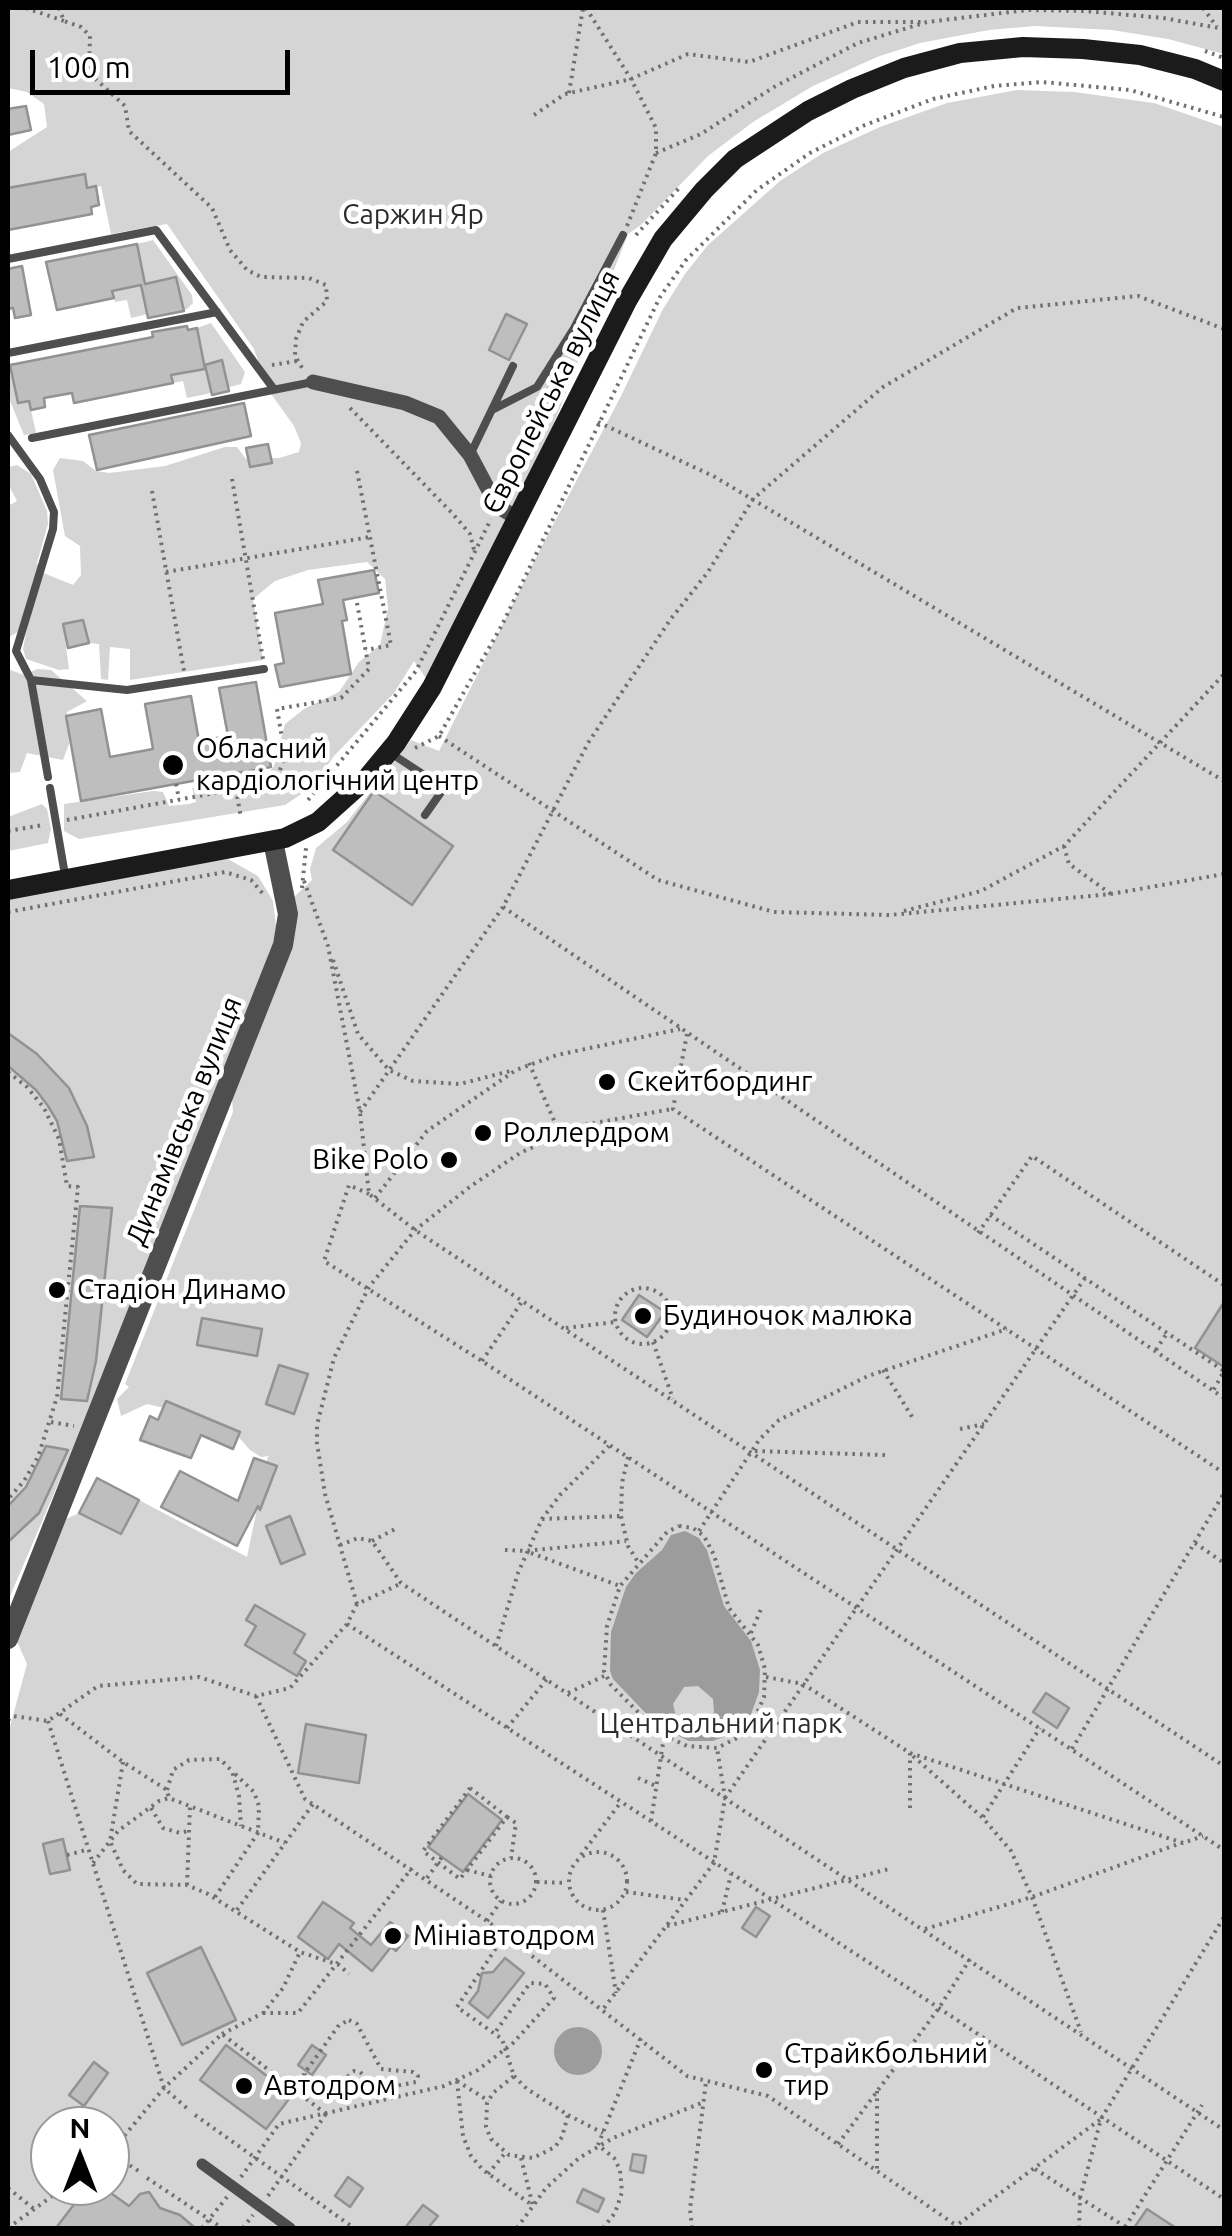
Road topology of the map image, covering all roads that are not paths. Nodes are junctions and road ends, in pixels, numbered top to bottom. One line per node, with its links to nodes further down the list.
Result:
1 (1224, 81): 13 (main road, Європейська вулиця)
2 (623, 235): 9 (lane)
3 (8, 259): 4 (lane)
4 (217, 312): 5 (lane); 8 (lane)
5 (8, 353)
6 (513, 366): 9 (lane)
7 (313, 382): 8 (lane); 12 (street)
8 (273, 388): 11 (lane)
9 (492, 410): 12 (lane)
10 (8, 435): 15 (lane)
11 (32, 438)
12 (470, 455): 13 (street)
13 (517, 518): 16 (main road, Європейська вулиця)
14 (264, 668): 15 (lane)
15 (30, 680): 17 (lane)
16 (393, 754): 19 (lane); 20 (main road, Європейська вулиця)
17 (48, 777)
18 (50, 788): 21 (lane)
19 (425, 816)
20 (274, 841): 21 (main road, Європейська вулиця); 23 (street, Динамівська вулиця)
21 (66, 879): 22 (main road, Європейська вулиця)
22 (8, 890)
23 (9, 1629)
24 (202, 2164): 25 (street)
25 (290, 2228)

